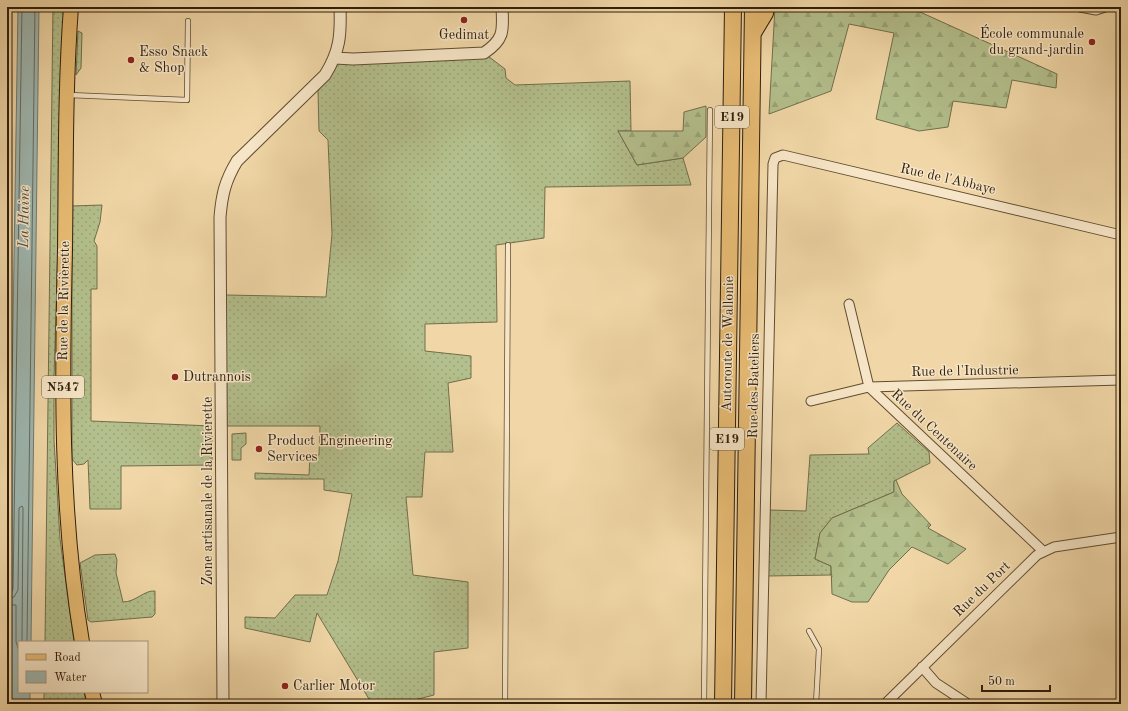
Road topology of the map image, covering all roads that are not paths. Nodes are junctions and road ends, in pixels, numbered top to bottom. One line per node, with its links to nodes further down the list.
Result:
1 (71, 7): 14 (main road, Rue de la Rivièrette / N547)
2 (340, 7): 12 (street, Zone artisanale de la Rivierette)
3 (502, 7): 12 (street)
4 (726, 7): 13 (highway)
5 (733, 7): 13 (highway, Autoroute de Wallonie / E19)
6 (753, 7): 11 (highway, Autoroute de Wallonie / E19)
7 (766, 7): 11 (highway)
8 (1080, 7): 9 (street)
9 (1105, 7)
10 (188, 21): 14 (lane)
11 (753, 33): 34 (highway, Autoroute de Wallonie / E19)
12 (335, 58): 30 (street, Zone artisanale de la Rivierette)
13 (733, 59): 33 (highway, Autoroute de Wallonie / E19)
14 (68, 95): 26 (main road, Rue de la Rivièrette / N547)
15 (710, 110): 32 (lane)
16 (773, 164): 17 (street, Rue de l'Abbaye); 35 (street, Rue des Bateliers)
17 (1121, 235)
18 (508, 246): 31 (lane)
19 (849, 304): 21 (street)
20 (1121, 380): 21 (street, Rue de l'Industrie)
21 (869, 387): 22 (street, Rue de l'Industrie); 24 (street, Rue du Centenaire)
22 (811, 401)
23 (1121, 537): 24 (street, Rue du Port)
24 (1043, 551): 27 (street, Rue du Port)
25 (808, 631): 36 (lane)
26 (82, 641)
27 (922, 668): 37 (street, Rue du Port); 38 (street)
28 (92, 693): 29 (main road)
29 (95, 704)
30 (223, 704)
31 (505, 704)
32 (704, 704)
33 (723, 704)
34 (743, 704)
35 (761, 704)
36 (816, 704)
37 (885, 704)
38 (968, 704)

